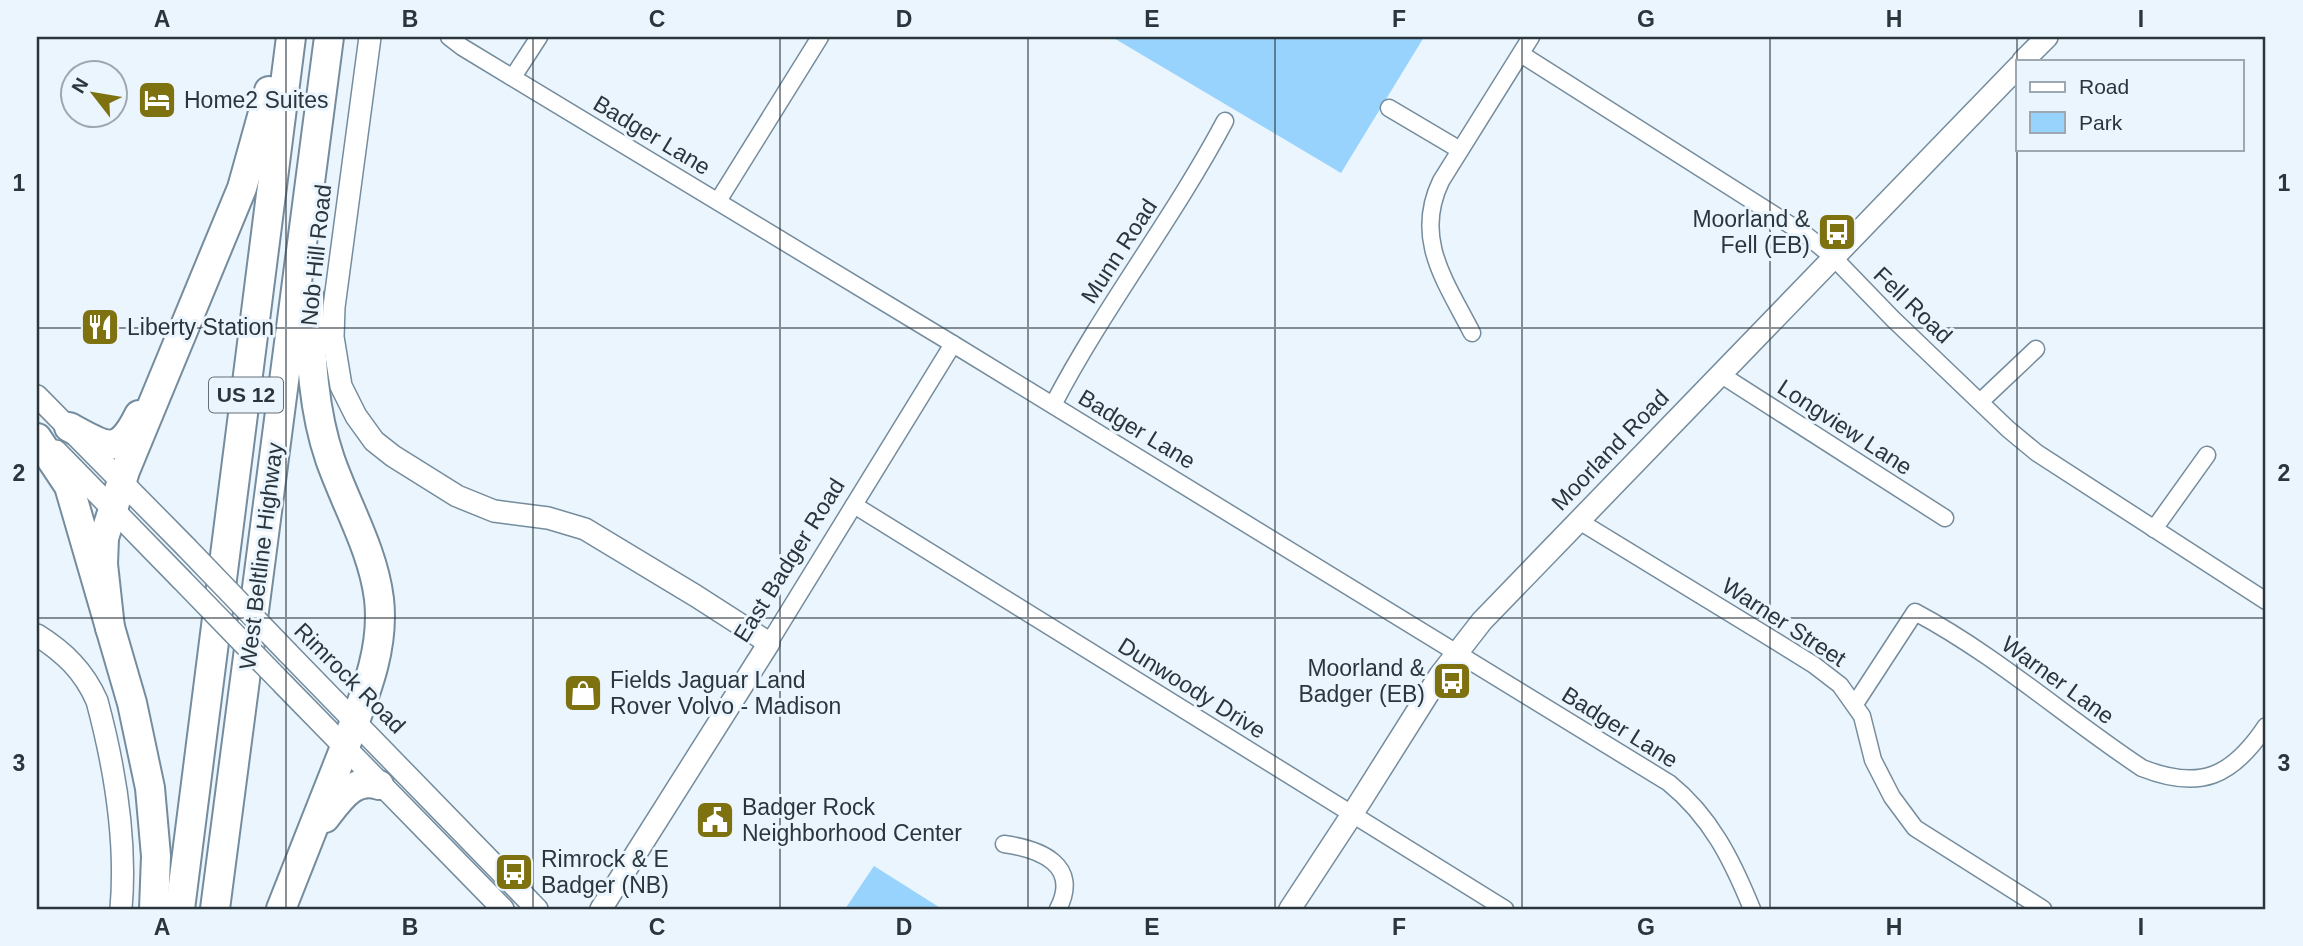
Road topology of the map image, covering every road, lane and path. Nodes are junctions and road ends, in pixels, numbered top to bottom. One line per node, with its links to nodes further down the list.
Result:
1 (280, 37): 23 (highway)
2 (291, 37): 53 (highway, West Beltline Highway / US 12)
3 (329, 37): 18 (highway, West Beltline Highway / US 12)
4 (370, 37): 41 (street, Nob Hill Road)
5 (449, 37): 13 (street, Badger Lane)
6 (539, 37): 13 (street)
7 (820, 37): 17 (street)
8 (1531, 37): 10 (street)
9 (2047, 37): 11 (street)
10 (1521, 54): 16 (street); 19 (street, Fell Road)
11 (2024, 60)
12 (2016, 69): 19 (street, Moorland Road)
13 (513, 77): 17 (street, Badger Lane)
14 (1389, 108): 16 (street)
15 (1224, 121): 27 (street, Munn Road)
16 (1460, 150): 20 (street)
17 (718, 201): 21 (street, Badger Lane)
18 (307, 210): 44 (highway); 54 (highway, West Beltline Highway / US 12)
19 (1833, 257): 24 (street, Moorland Road); 26 (street, Fell Road)
20 (1472, 333)
21 (953, 344): 27 (street, Badger Lane); 33 (street, East Badger Road)
22 (2036, 349): 26 (street)
23 (170, 361): 28 (highway); 32 (highway)
24 (1720, 374): 35 (street, Longview Lane); 36 (street, Moorland Road)
25 (37, 396): 28 (street, Rimrock Road)
26 (1981, 401): 37 (street, Fell Road)
27 (1053, 405): 42 (street, Badger Lane)
28 (69, 427): 32 (street, Rimrock Road)
29 (37, 431): 34 (street)
30 (37, 438): 39 (highway)
31 (2207, 455): 37 (street)
32 (122, 482): 34 (highway); 44 (street, Rimrock Road, bridge)
33 (854, 505): 41 (street, East Badger Road); 48 (street, Dunwoody Drive)
34 (113, 509): 39 (highway); 46 (street, bridge)
35 (1945, 518)
36 (1578, 521): 42 (street, Moorland Road); 43 (street, Warner Street)
37 (2154, 529): 38 (street, Fell Road)
38 (2266, 601)
39 (110, 628): 52 (highway)
40 (37, 635): 51 (street)
41 (769, 643): 58 (street, East Badger Road)
42 (1457, 652): 48 (street, Moorland Road); 62 (street, Badger Lane)
43 (1855, 704): 45 (street, Warner Lane); 63 (street, Warner Street)
44 (356, 720): 46 (highway); 57 (street, Rimrock Road)
45 (2266, 726)
46 (344, 748): 47 (street); 49 (highway)
47 (379, 785): 49 (highway); 56 (street)
48 (1353, 813): 60 (street, Moorland Road); 61 (street, Dunwoody Drive)
49 (310, 836): 55 (highway)
50 (1004, 844): 59 (street)
51 (121, 909)
52 (155, 909)
53 (180, 909)
54 (215, 909)
55 (281, 909)
56 (503, 909)
57 (537, 909)
58 (601, 909)
59 (1058, 909)
60 (1290, 909)
61 (1505, 909)
62 (1752, 909)
63 (2043, 909)

